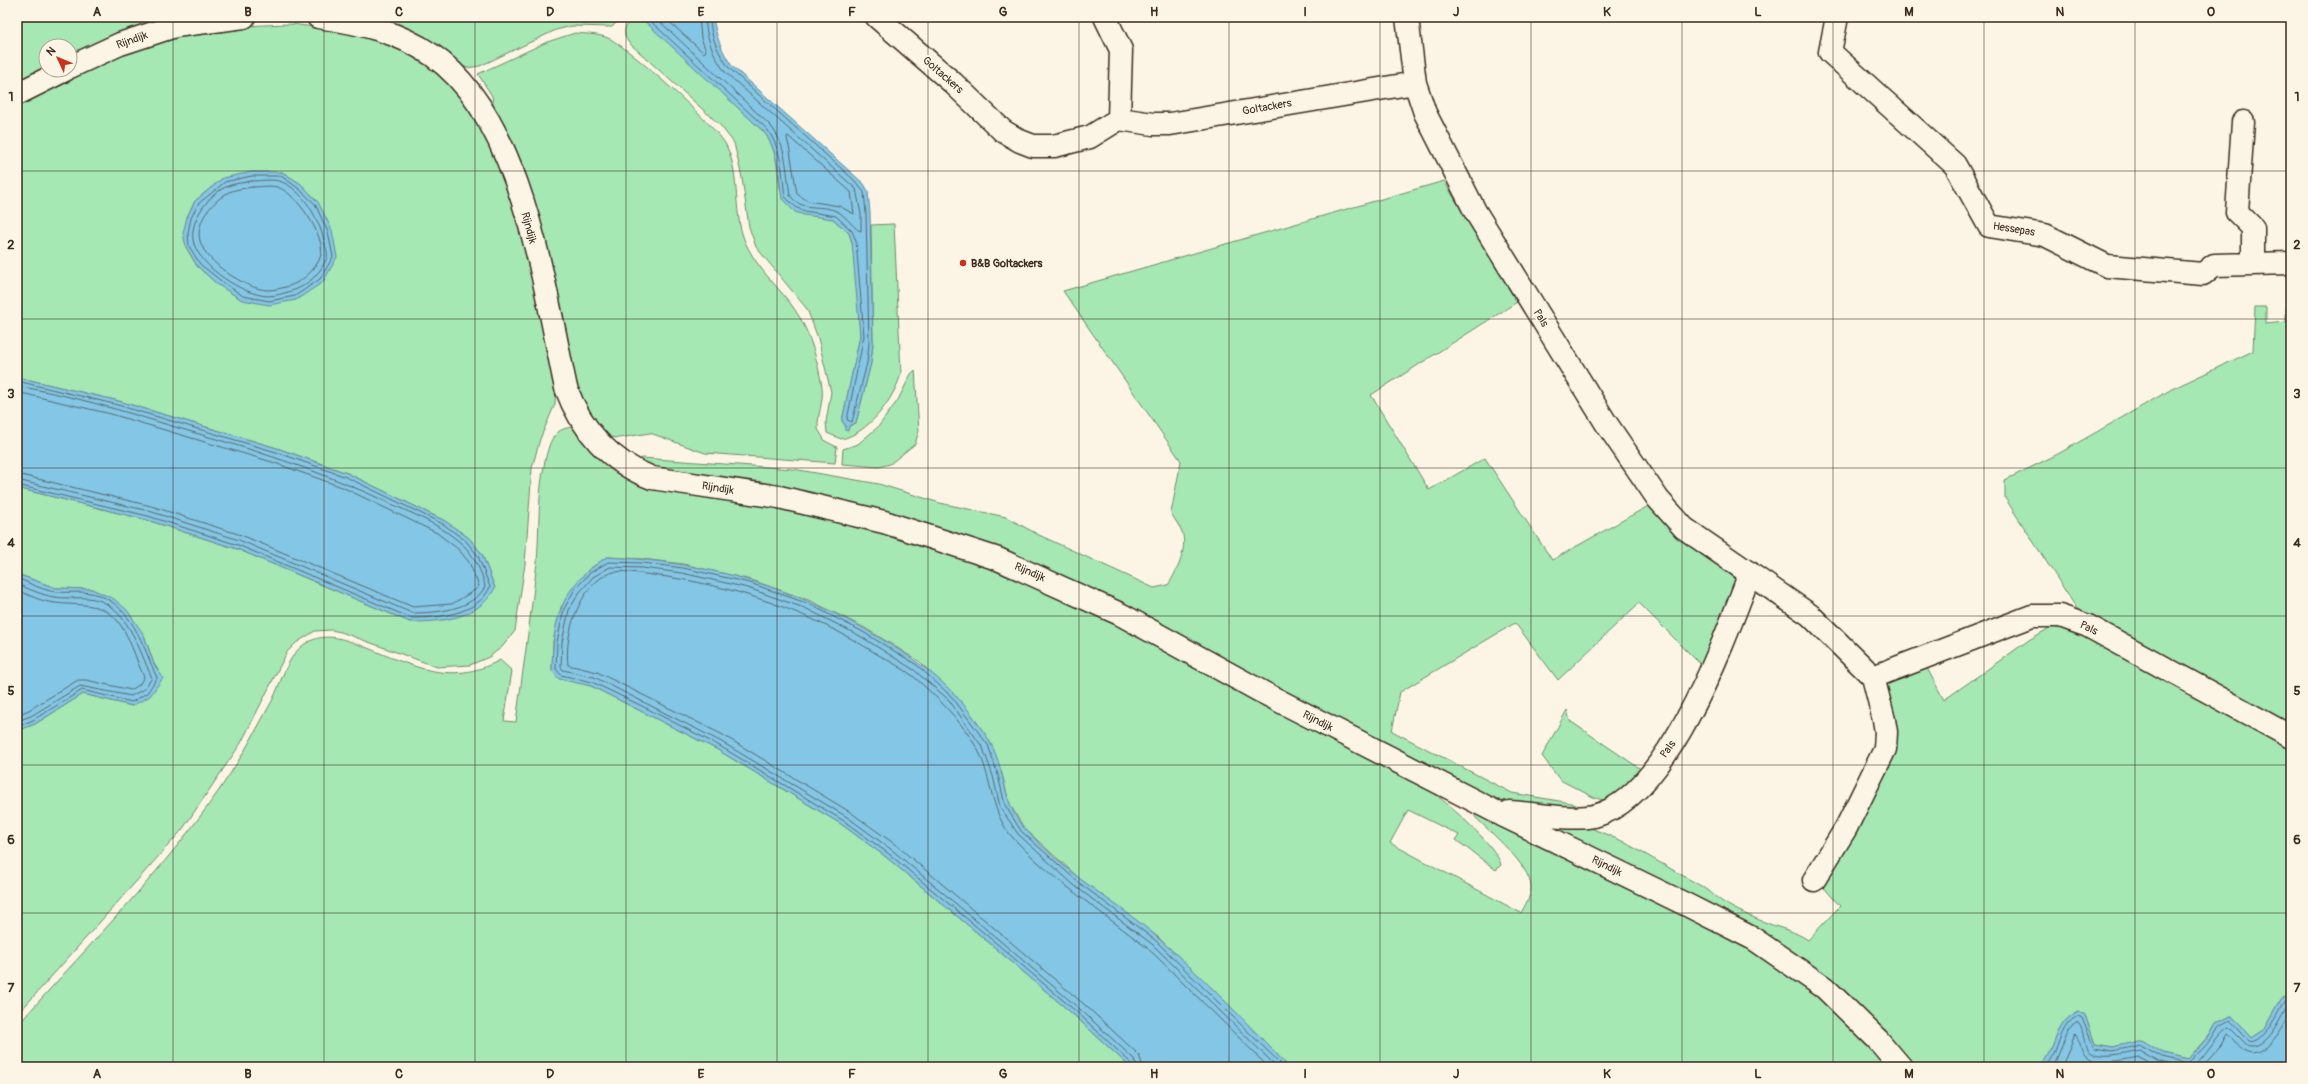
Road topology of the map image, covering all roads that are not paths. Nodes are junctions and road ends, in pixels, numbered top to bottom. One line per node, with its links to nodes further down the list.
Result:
1 (244, 17): 7 (street, Rijndijk)
2 (318, 17): 18 (street, Rijndijk)
3 (877, 17): 11 (street, Goltackers)
4 (1105, 17): 11 (street)
5 (1407, 17): 9 (street, Pals)
6 (1837, 17): 14 (street, Hessepas)
7 (78, 64)
8 (49, 78): 10 (street)
9 (1415, 83): 11 (street, Goltackers); 15 (street, Pals)
10 (17, 94)
11 (1119, 120)
12 (2243, 122): 14 (street)
13 (2291, 263): 14 (street, Hessepas)
14 (2253, 264)
15 (1750, 573): 16 (street, Pals); 18 (street, Pals)
16 (1873, 677): 17 (street, Pals); 19 (street)
17 (2291, 738)
18 (1504, 816): 20 (street, Rijndijk)
19 (1814, 880)
20 (1902, 1067)

